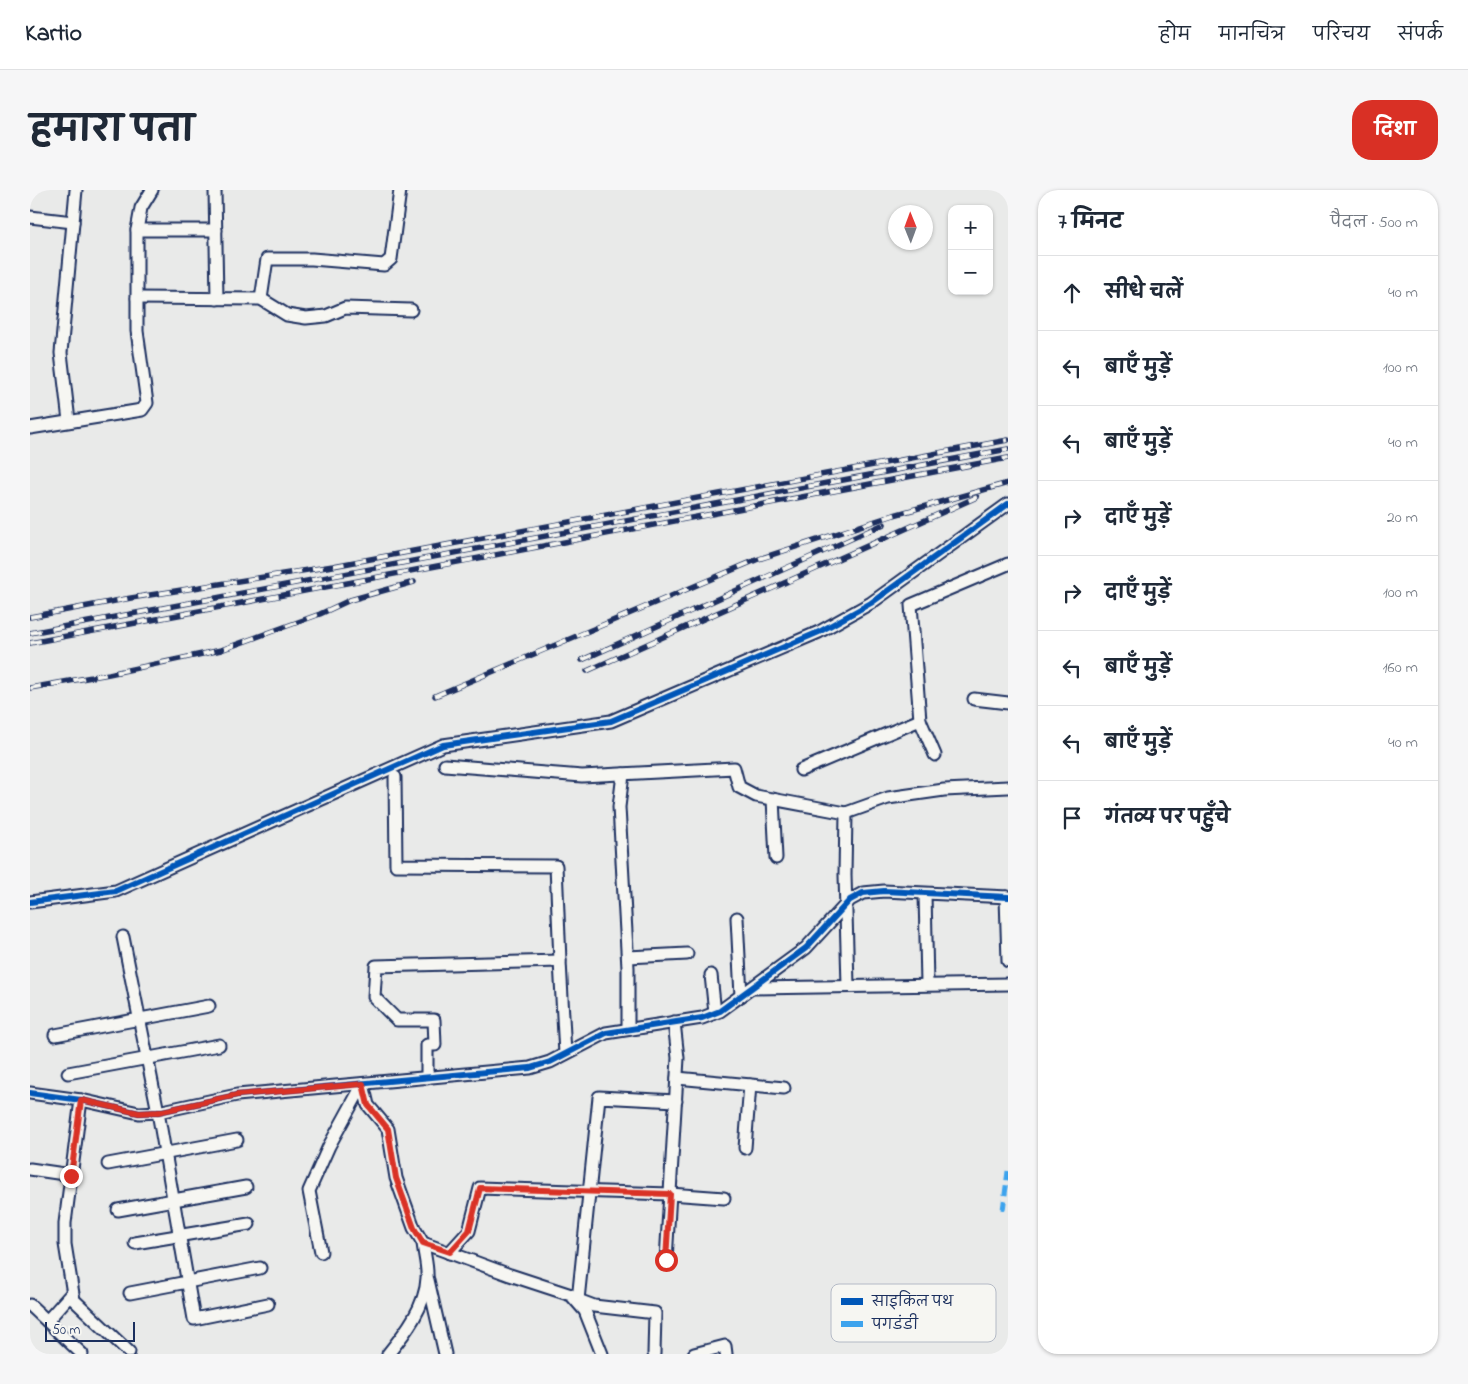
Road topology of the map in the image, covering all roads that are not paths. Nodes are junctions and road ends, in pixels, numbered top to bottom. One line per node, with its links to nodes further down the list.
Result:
1 (76, 190): 6 (street)
2 (152, 190): 7 (street)
3 (216, 190): 8 (street)
4 (400, 190): 11 (street)
5 (30, 216): 6 (street)
6 (73, 222): 13 (street)
7 (137, 230): 8 (street); 9 (street)
8 (216, 230): 10 (street)
9 (137, 298): 10 (street); 13 (street)
10 (217, 299): 11 (street)
11 (262, 299): 12 (street)
12 (411, 310)
13 (69, 421): 14 (street)
14 (30, 428)
15 (1008, 504): 31 (street)
16 (1008, 564): 19 (street)
17 (974, 699): 18 (street)
18 (1008, 703)
19 (920, 720): 20 (street); 22 (street)
20 (935, 755)
21 (445, 766): 23 (street)
22 (801, 770)
23 (623, 774): 26 (street); 36 (street)
24 (395, 777): 37 (street)
25 (1008, 787): 27 (street)
26 (773, 799): 27 (street); 28 (street)
27 (846, 813): 32 (street)
28 (776, 858)
29 (925, 894): 30 (street); 32 (street); 40 (street)
30 (1007, 897): 38 (street)
31 (30, 902)
32 (846, 904): 42 (street); 43 (street)
33 (737, 918): 44 (street)
34 (123, 937): 47 (street)
35 (687, 954): 36 (street)
36 (628, 957): 49 (street)
37 (560, 961): 52 (street); 55 (street)
38 (1008, 961)
39 (710, 975): 46 (street)
40 (927, 984): 41 (street); 42 (street)
41 (1008, 984)
42 (848, 986): 43 (street)
43 (752, 988): 44 (street)
44 (742, 996): 46 (street)
45 (209, 1006): 47 (street)
46 (715, 1013): 48 (street)
47 (139, 1019): 50 (street); 53 (street)
48 (674, 1022): 49 (street); 56 (street)
49 (628, 1029): 52 (street)
50 (55, 1035)
51 (219, 1045): 53 (street)
52 (565, 1054): 55 (street)
53 (147, 1058): 54 (street); 63 (street)
54 (68, 1073)
55 (427, 1078): 57 (street)
56 (677, 1078): 58 (street); 62 (street)
57 (363, 1084): 63 (street); 79 (street); 80 (street)
58 (750, 1084): 59 (street); 65 (street)
59 (784, 1088)
60 (30, 1093): 61 (street)
61 (81, 1100): 63 (street); 69 (street)
62 (676, 1102): 71 (street); 72 (street)
63 (158, 1112): 66 (street)
64 (237, 1140): 66 (street)
65 (744, 1148)
66 (165, 1153): 67 (street); 74 (street)
67 (108, 1164)
68 (30, 1169): 69 (street)
69 (71, 1176): 86 (street)
70 (246, 1187): 74 (street)
71 (589, 1192): 72 (street); 81 (street); 88 (street)
72 (670, 1194): 73 (street); 82 (street)
73 (724, 1198)
74 (172, 1200): 75 (street); 77 (street)
75 (118, 1210)
76 (249, 1224): 77 (street)
77 (178, 1236): 78 (street); 85 (street)
78 (135, 1243)
79 (423, 1243): 81 (street); 84 (street)
80 (321, 1252)
81 (450, 1252): 88 (street)
82 (666, 1260)
83 (260, 1268): 85 (street)
84 (427, 1279): 94 (street); 95 (street)
85 (186, 1283): 87 (street); 89 (street)
86 (72, 1293): 91 (street); 92 (street)
87 (130, 1293)
88 (578, 1300): 96 (street); 97 (street)
89 (268, 1304)
90 (32, 1312): 91 (street)
91 (47, 1321): 93 (street)
92 (129, 1352)
93 (82, 1354)
94 (388, 1354)
95 (444, 1354)
96 (602, 1354)
97 (654, 1354)
98 (694, 1354): 99 (street)
99 (726, 1354)

